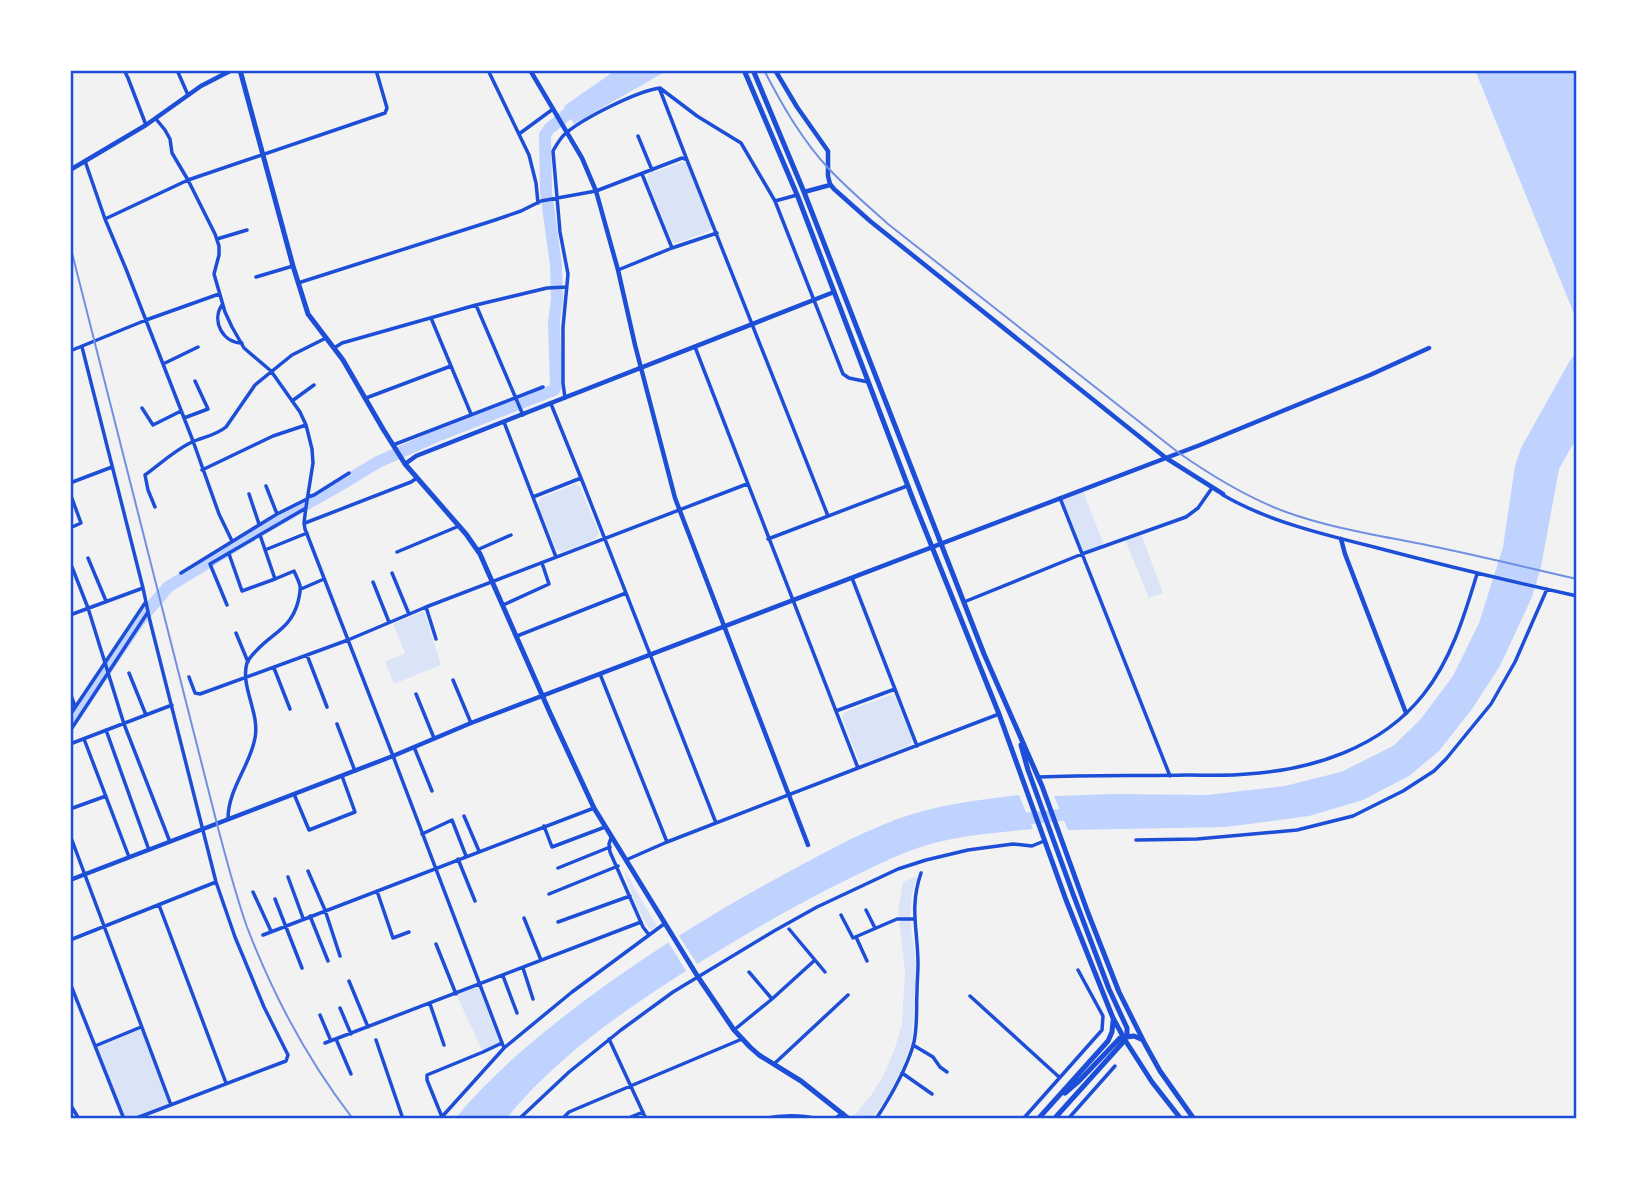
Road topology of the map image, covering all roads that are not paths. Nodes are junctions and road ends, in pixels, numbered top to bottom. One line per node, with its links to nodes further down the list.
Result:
1 (124, 70): 15 (street)
2 (177, 70): 12 (street)
3 (232, 70): 12 (street)
4 (240, 70): 19 (main road)
5 (376, 70): 19 (street)
6 (488, 70): 17 (street)
7 (530, 70): 13 (street)
8 (744, 70): 29 (main road)
9 (753, 70): 28 (main road)
10 (775, 70): 26 (street)
11 (660, 88): 16 (street); 20 (street); 31 (street)
12 (188, 95): 14 (street)
13 (553, 109): 16 (street); 17 (street)
14 (156, 119): 15 (street); 25 (street)
15 (146, 125): 21 (street)
16 (568, 132): 27 (street); 30 (street)
17 (519, 134): 32 (street)
18 (638, 136): 23 (street)
19 (263, 155): 25 (street); 38 (main road)
20 (687, 160): 23 (street); 35 (street)
21 (85, 161): 22 (street); 33 (street)
22 (70, 170)
23 (652, 170): 24 (street)
24 (642, 174): 27 (street); 37 (street)
25 (188, 180): 33 (street); 36 (street)
26 (830, 184): 28 (street); 81 (street)
27 (596, 191): 30 (street); 39 (street)
28 (804, 192): 115 (main road)
29 (796, 195): 31 (street); 43 (main road)
30 (555, 199): 32 (street); 42 (street)
31 (775, 201): 45 (street)
32 (539, 202): 41 (street)
33 (105, 219): 49 (street)
34 (247, 230): 36 (street)
35 (717, 233): 37 (street); 50 (street)
36 (217, 239): 44 (street)
37 (672, 248): 39 (street)
38 (293, 266): 40 (street); 41 (main road)
39 (618, 270): 61 (street)
40 (256, 276)
41 (298, 283): 51 (main road)
42 (567, 287): 47 (street); 69 (street)
43 (834, 292): 45 (street); 64 (main road)
44 (219, 294): 46 (street); 49 (street)
45 (813, 301): 50 (street); 64 (street)
46 (222, 305): 52 (street); 52 (street)
47 (477, 305): 48 (street); 68 (street)
48 (431, 318): 56 (street); 60 (street)
49 (146, 320): 53 (street); 59 (street)
50 (752, 325): 55 (street); 103 (street)
51 (326, 338): 56 (main road); 62 (street)
52 (242, 344): 62 (street)
53 (82, 347): 58 (street); 83 (street)
54 (198, 347): 59 (street)
55 (695, 347): 61 (street); 89 (street)
56 (334, 348): 67 (main road)
57 (1429, 348): 81 (street)
58 (70, 351)
59 (163, 364): 73 (street)
60 (451, 366): 67 (street); 74 (street)
61 (642, 368): 69 (street); 101 (street)
62 (271, 371): 70 (street); 79 (street)
63 (195, 382): 76 (street)
64 (869, 382): 91 (main road)
65 (314, 385): 70 (street)
66 (543, 387): 68 (street)
67 (366, 398): 80 (main road)
68 (514, 398): 74 (street); 75 (street)
69 (565, 398): 71 (street)
70 (292, 401): 78 (street)
71 (551, 404): 75 (street); 87 (street)
72 (142, 408): 73 (street)
73 (181, 411): 76 (street)
74 (471, 414): 80 (street)
75 (523, 415): 77 (street)
76 (184, 418): 79 (street)
77 (505, 422): 82 (street); 96 (street)
78 (306, 425): 84 (street); 97 (street)
79 (193, 441): 84 (street); 99 (street)
80 (396, 450): 82 (main road)
81 (1166, 458): 92 (street); 98 (street)
82 (405, 464): 86 (main road)
83 (111, 467): 88 (street); 134 (street)
84 (202, 470): 114 (street)
85 (349, 473): 97 (street)
86 (416, 478): 104 (street); 106 (main road)
87 (581, 478): 96 (street); 111 (street)
88 (70, 482)
89 (747, 484): 101 (street); 112 (street)
90 (266, 486): 102 (street)
91 (908, 486): 103 (street); 116 (main road)
92 (1212, 488): 95 (street); 121 (street)
93 (70, 493): 107 (street)
94 (249, 494): 105 (street)
95 (1223, 494): 113 (street)
96 (533, 497): 123 (street)
97 (307, 498): 100 (street); 102 (street)
98 (1060, 498): 115 (street); 121 (street)
99 (155, 507)
100 (306, 507): 104 (street); 109 (street)
101 (680, 511): 111 (street); 151 (street)
102 (276, 514): 105 (street)
103 (828, 516): 112 (street)
104 (304, 523): 108 (street)
105 (259, 524): 114 (street)
106 (459, 526): 118 (main road); 119 (street)
107 (70, 528)
108 (307, 533): 117 (street); 131 (street)
109 (260, 535): 117 (street); 120 (street)
110 (511, 535): 118 (street)
111 (605, 539): 123 (street); 137 (street)
112 (768, 539): 139 (street)
113 (1341, 539): 128 (street); 176 (street)
114 (232, 541): 126 (street)
115 (941, 543): 116 (street); 141 (main road)
116 (932, 546): 129 (street); 179 (main road)
117 (265, 550): 130 (street)
118 (477, 550): 133 (main road)
119 (397, 552)
120 (229, 554): 130 (street); 143 (street)
121 (1082, 554): 141 (street); 195 (street)
122 (88, 558): 142 (street)
123 (556, 558): 124 (street)
124 (542, 563): 133 (street); 144 (street)
125 (72, 567): 146 (street)
126 (181, 573)
127 (392, 573): 148 (street)
128 (1477, 574): 136 (street); 176 (street)
129 (852, 577): 139 (street); 167 (street)
130 (275, 579): 135 (street)
131 (324, 579): 135 (street); 155 (street)
132 (373, 582): 150 (street)
133 (493, 582): 144 (main road); 145 (street)
134 (143, 588): 140 (street); 142 (street)
135 (301, 589): 159 (street)
136 (1546, 589): 138 (street); 213 (street)
137 (626, 593): 153 (street); 156 (street)
138 (1577, 596)
139 (792, 599): 151 (street); 175 (street)
140 (146, 601): 147 (street); 158 (street)
141 (964, 601): 183 (main road)
142 (106, 602): 146 (street)
143 (226, 605)
144 (503, 605): 153 (main road)
145 (426, 607): 148 (street); 154 (street)
146 (88, 608): 149 (street); 158 (street)
147 (148, 612): 162 (street); 171 (street)
148 (409, 614): 150 (street)
149 (70, 615)
150 (389, 622): 155 (street)
151 (723, 626): 156 (street); 199 (street)
152 (236, 633): 159 (street)
153 (517, 636): 170 (main road)
154 (436, 639)
155 (348, 640): 157 (street); 191 (street)
156 (650, 654): 163 (street); 205 (street)
157 (307, 655): 160 (street); 173 (street)
158 (104, 662): 162 (street); 172 (street)
159 (248, 662): 165 (street)
160 (274, 668): 165 (street); 174 (street)
161 (129, 673): 178 (street)
162 (108, 674): 181 (street); 185 (street)
163 (600, 674): 170 (street); 215 (street)
164 (189, 677): 165 (street)
165 (246, 678): 204 (street)
166 (453, 680): 180 (street)
167 (895, 689): 175 (street); 189 (street)
168 (70, 693): 172 (street)
169 (416, 694): 186 (street)
170 (543, 695): 180 (street); 201 (main road)
171 (172, 705): 178 (street); 208 (street)
172 (75, 706): 177 (street)
173 (327, 707)
174 (290, 709)
175 (836, 711): 192 (street)
176 (1406, 713): 195 (street)
177 (70, 715)
178 (146, 715): 181 (street)
179 (999, 715): 189 (street); 212 (main road)
180 (471, 723): 186 (street)
181 (124, 724): 184 (street); 214 (street)
182 (337, 724): 193 (street)
183 (1015, 726): 196 (main road); 290 (main road)
184 (106, 730): 187 (street); 218 (street)
185 (70, 731)
186 (435, 738): 190 (street)
187 (84, 739): 188 (street); 200 (street)
188 (70, 744)
189 (917, 746): 192 (street)
190 (414, 747): 191 (street); 197 (street)
191 (394, 756): 193 (street); 209 (street)
192 (858, 768): 199 (street)
193 (355, 771): 194 (street)
194 (341, 776): 198 (street); 198 (street)
195 (1170, 776): 196 (street)
196 (1038, 777): 295 (main road)
197 (432, 791)
198 (294, 794): 204 (street)
199 (789, 795): 205 (street); 216 (street)
200 (106, 796): 202 (street); 221 (street)
201 (594, 808): 206 (street); 207 (main road)
202 (70, 809)
203 (464, 816): 219 (street)
204 (228, 819): 208 (street)
205 (716, 823): 215 (street)
206 (544, 826): 207 (street); 219 (street)
207 (606, 827): 211 (main road)
208 (204, 829): 214 (street); 232 (street)
209 (422, 834): 220 (street); 225 (street)
210 (70, 835): 229 (street)
211 (611, 837): 217 (street); 223 (main road)
212 (1044, 839): 272 (street); 285 (main road)
213 (1136, 840)
214 (170, 842): 218 (street)
215 (667, 842): 223 (street)
216 (808, 845)
217 (610, 847): 224 (street); 226 (street)
218 (149, 850): 221 (street)
219 (479, 851): 220 (street)
220 (466, 856): 222 (street)
221 (129, 858): 229 (street)
222 (458, 859): 225 (street); 238 (street)
223 (625, 860): 251 (main road)
224 (618, 866): 235 (street); 236 (street)
225 (435, 868): 233 (street); 275 (street)
226 (558, 868)
227 (308, 871): 240 (street)
228 (921, 873): 246 (street)
229 (85, 874): 231 (street); 250 (street)
230 (288, 877): 244 (street)
231 (70, 880)
232 (216, 882): 239 (street); 309 (street)
233 (377, 891): 240 (street); 255 (street)
234 (253, 892): 254 (street)
235 (549, 894)
236 (629, 896): 247 (street); 248 (street)
237 (275, 899): 249 (street)
238 (475, 901)
239 (159, 905): 250 (street); 309 (street)
240 (325, 910): 243 (street); 261 (street)
241 (866, 910): 252 (street)
242 (841, 915): 258 (street)
243 (310, 916): 244 (street); 264 (street)
244 (303, 918): 249 (street)
245 (524, 918): 262 (street)
246 (914, 919): 252 (street); 300 (street)
247 (558, 922)
248 (641, 922): 257 (street); 262 (street)
249 (286, 925): 254 (street); 266 (street)
250 (104, 926): 259 (street); 286 (street)
251 (666, 927): 257 (street); 272 (main road)
252 (875, 928): 258 (street)
253 (789, 929): 263 (street)
254 (271, 931): 256 (street)
255 (409, 932)
256 (263, 935)
257 (649, 935): 302 (street)
258 (856, 937): 265 (street)
259 (70, 940)
260 (436, 944): 276 (street)
261 (340, 956)
262 (541, 960): 267 (street)
263 (815, 960): 269 (street); 280 (street)
264 (328, 961)
265 (867, 961)
266 (302, 968)
267 (523, 968): 271 (street); 279 (street)
268 (1078, 970): 308 (street)
269 (825, 971)
270 (750, 972): 280 (street)
271 (503, 976): 275 (street); 283 (street)
272 (697, 976): 288 (main road); 292 (street)
273 (349, 981): 287 (street)
274 (70, 983): 301 (street)
275 (480, 985): 276 (street); 298 (street)
276 (456, 994): 281 (street)
277 (848, 995): 303 (street)
278 (970, 996): 308 (street)
279 (533, 999)
280 (772, 999): 288 (street)
281 (430, 1004): 287 (street); 299 (street)
282 (340, 1008): 289 (street)
283 (517, 1013)
284 (320, 1015): 296 (street)
285 (1113, 1018): 290 (main road); 314 (main road)
286 (142, 1027): 301 (street); 313 (street)
287 (368, 1027): 289 (street)
288 (734, 1030): 293 (main road)
289 (351, 1034): 291 (street)
290 (1125, 1038): 295 (main road); 314 (main road); 333 (main road); 335 (main road)
291 (336, 1039): 296 (street); 307 (street)
292 (609, 1039): 310 (street); 322 (street)
293 (742, 1039): 303 (main road); 310 (street)
294 (376, 1040): 321 (street)
295 (1143, 1040): 336 (main road)
296 (331, 1041): 297 (street)
297 (325, 1043)
298 (502, 1043): 302 (street); 317 (street)
299 (444, 1045)
300 (913, 1045): 305 (street); 306 (street)
301 (95, 1046): 319 (street)
302 (504, 1048): 317 (street)
303 (774, 1064): 316 (main road)
304 (1115, 1066): 334 (street)
305 (947, 1072)
306 (902, 1073): 311 (street); 330 (street)
307 (351, 1074)
308 (1060, 1077): 331 (street)
309 (226, 1084): 313 (street)
310 (632, 1087): 315 (street); 323 (street)
311 (932, 1094)
312 (70, 1104): 318 (street)
313 (171, 1105): 320 (street)
314 (1049, 1106): 332 (main road)
315 (643, 1112): 324 (street); 325 (street)
316 (842, 1113): 328 (street); 329 (main road)
317 (441, 1118)
318 (79, 1119)
319 (124, 1119)
320 (134, 1119)
321 (403, 1119)
322 (519, 1119)
323 (562, 1119)
324 (626, 1119)
325 (646, 1119)
326 (761, 1119): 327 (street)
327 (818, 1119)
328 (834, 1119)
329 (849, 1119)
330 (876, 1119)
331 (1023, 1119)
332 (1038, 1119)
333 (1054, 1119)
334 (1068, 1119)
335 (1181, 1119)
336 (1194, 1119)

